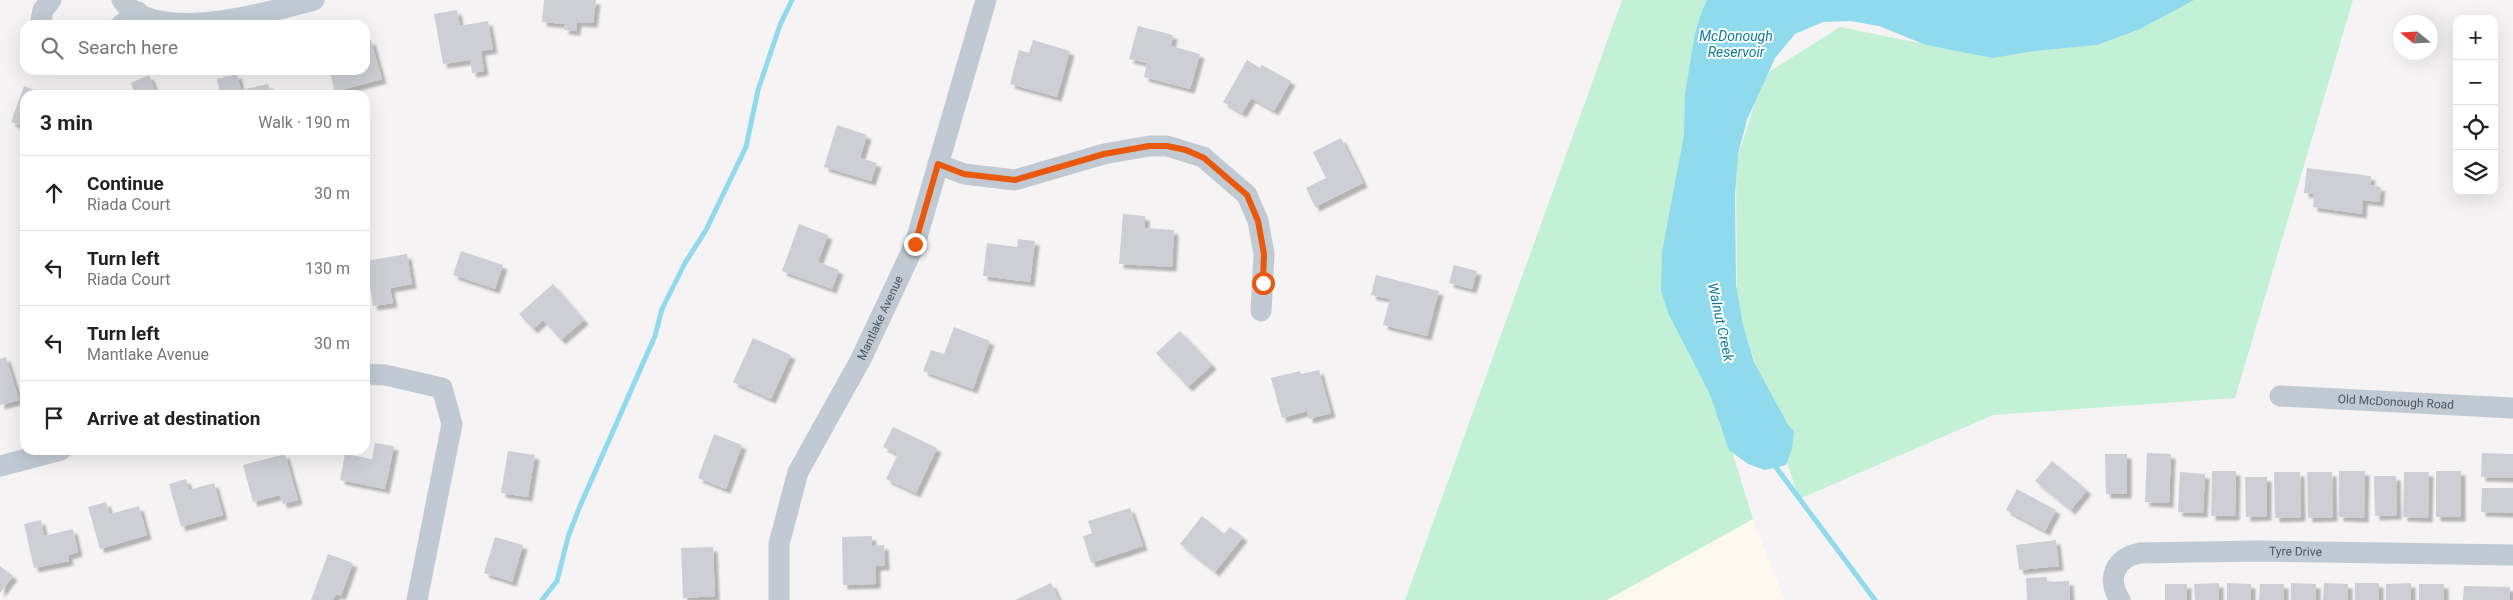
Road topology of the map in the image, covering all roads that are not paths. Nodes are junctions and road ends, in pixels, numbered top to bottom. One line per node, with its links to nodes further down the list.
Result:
1 (51, 0): 5 (street)
2 (314, 0): 8 (street)
3 (986, 0): 9 (street, Mantlake Avenue)
4 (130, 6): 6 (street); 7 (street)
5 (41, 20)
6 (123, 20)
7 (156, 20)
8 (229, 20)
9 (938, 164): 10 (street); 18 (street, Mantlake Avenue)
10 (1261, 310)
11 (370, 374): 17 (street)
12 (2280, 396): 13 (street, Old McDonough Road)
13 (2513, 408)
14 (42, 455): 15 (street)
15 (0, 466)
16 (2513, 555): 19 (street, Tyre Drive)
17 (417, 600)
18 (779, 600)
19 (2120, 600)

